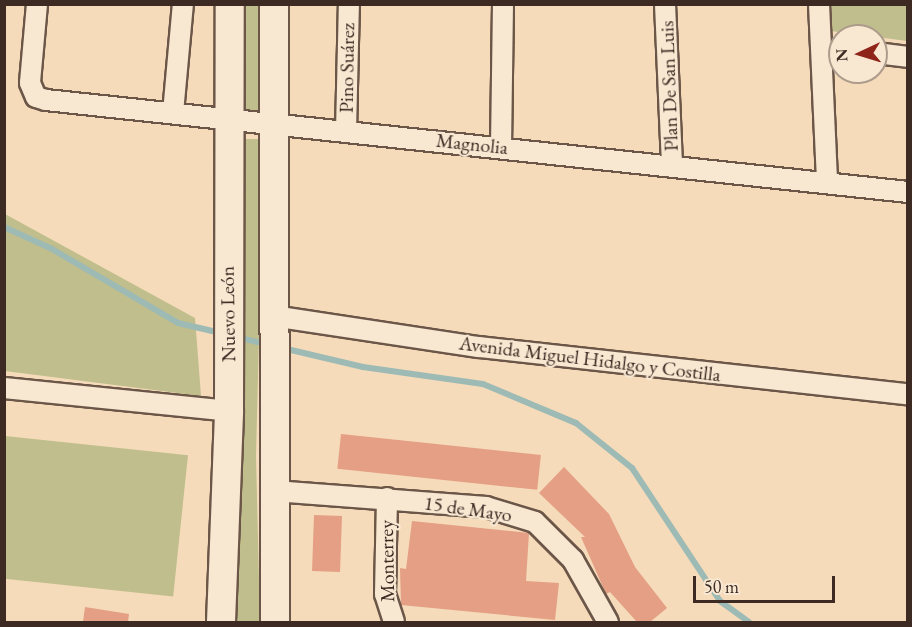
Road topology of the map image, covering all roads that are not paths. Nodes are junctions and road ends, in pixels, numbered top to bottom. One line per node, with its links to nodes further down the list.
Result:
1 (37, 4): 13 (street, Magnolia)
2 (183, 4): 13 (street)
3 (230, 4): 14 (street, Nuevo León)
4 (274, 4): 15 (street)
5 (349, 4): 16 (street, Pino Suárez)
6 (503, 4): 17 (street)
7 (665, 4): 18 (street, Plan De San Luis)
8 (819, 4): 9 (street)
9 (828, 37)
10 (888, 54): 11 (street)
11 (908, 57)
12 (830, 84): 19 (street)
13 (173, 113): 14 (street, Magnolia)
14 (226, 119): 15 (street, Magnolia); 24 (street, Nuevo León)
15 (271, 126): 16 (street, Magnolia); 21 (street)
16 (346, 132): 17 (street, Magnolia)
17 (501, 147): 18 (street, Magnolia)
18 (672, 167): 19 (street, Magnolia)
19 (827, 183): 20 (street, Magnolia)
20 (908, 192)
21 (273, 316): 23 (street, Avenida Miguel Hidalgo y Costilla); 25 (street)
22 (4, 388): 24 (street)
23 (908, 394)
24 (229, 411): 27 (street, Nuevo León)
25 (274, 491): 26 (street, 15 de Mayo); 28 (street)
26 (387, 498): 29 (street, Monterrey); 30 (street, 15 de Mayo)
27 (221, 622)
28 (275, 622)
29 (394, 622)
30 (608, 622)

